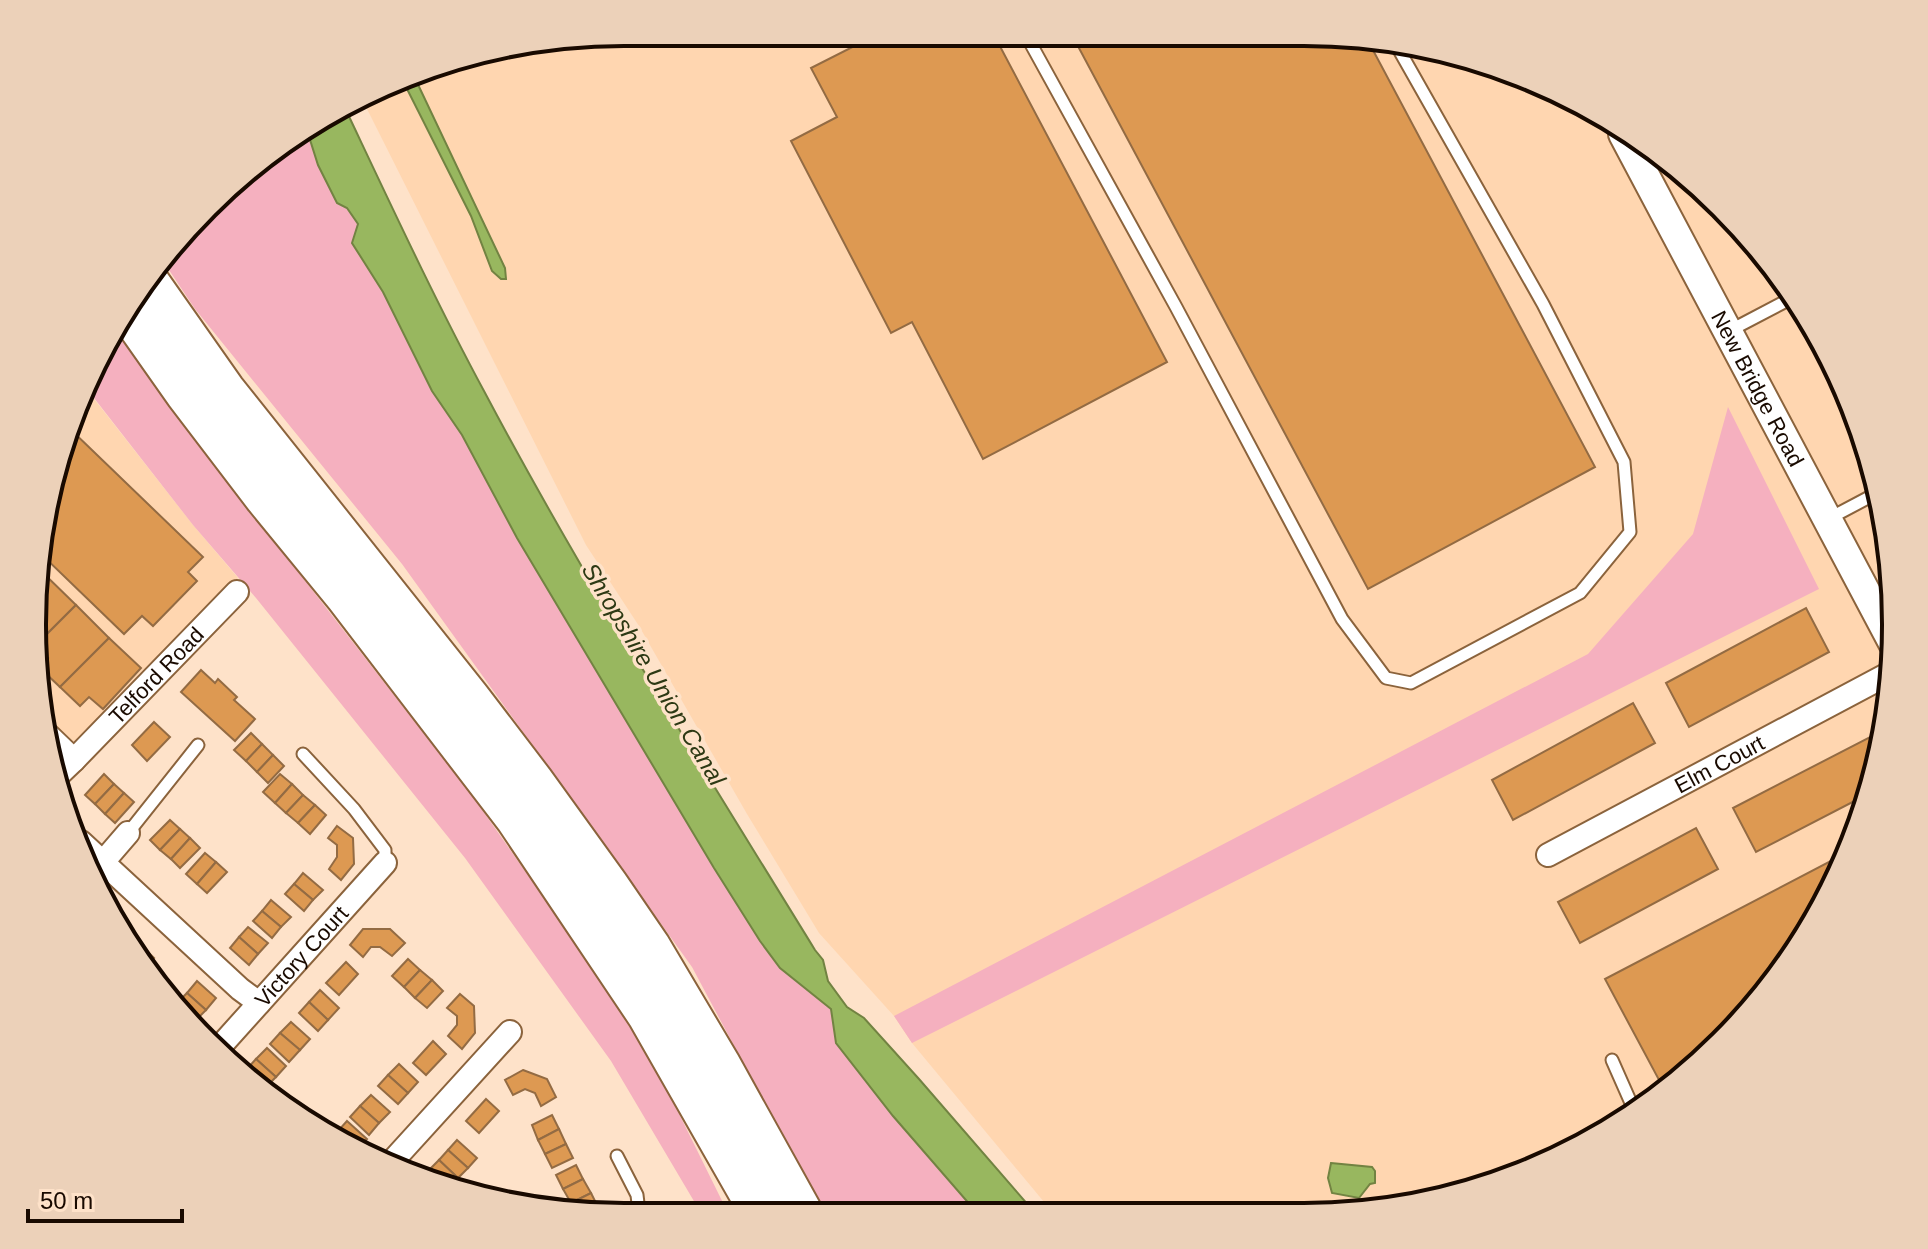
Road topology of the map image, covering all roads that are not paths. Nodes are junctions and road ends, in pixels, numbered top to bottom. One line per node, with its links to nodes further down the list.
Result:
1 (1032, 46): 2 (lane)
2 (1402, 55)
3 (1630, 146): 7 (street, New Bridge Road)
4 (153, 290): 32 (highway)
5 (1784, 302): 7 (lane)
6 (134, 318): 31 (highway)
7 (1728, 331): 9 (street, New Bridge Road)
8 (1868, 498): 9 (lane)
9 (1828, 519): 11 (street, New Bridge Road)
10 (237, 592): 16 (street, Telford Road)
11 (1882, 622)
12 (1879, 679): 20 (street, Elm Court)
13 (198, 745): 18 (lane)
14 (59, 746): 16 (street)
15 (303, 754): 22 (lane)
16 (74, 760): 17 (street, Telford Road)
17 (65, 769)
18 (128, 833): 21 (street)
19 (93, 853): 21 (street)
20 (1548, 855)
21 (103, 862): 23 (street)
22 (385, 863): 23 (street, Victory Court)
23 (259, 1003): 25 (street, Victory Court)
24 (510, 1032): 28 (street)
25 (224, 1042)
26 (1612, 1060): 27 (lane)
27 (1631, 1102)
28 (397, 1156)
29 (617, 1156): 30 (lane)
30 (638, 1203)
31 (756, 1203)
32 (795, 1203)

